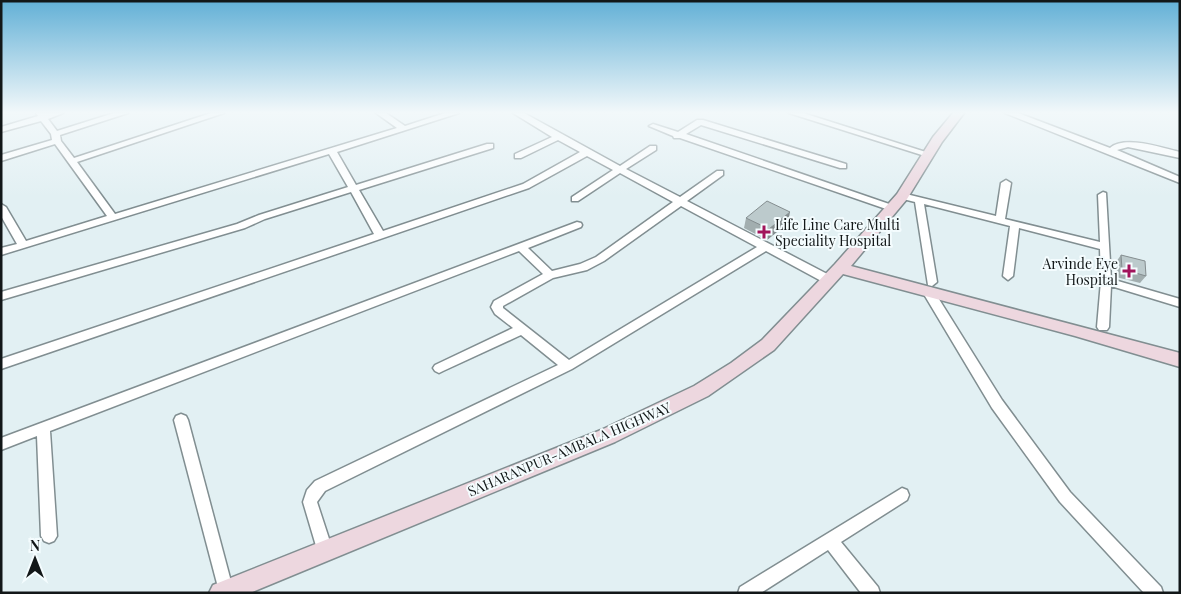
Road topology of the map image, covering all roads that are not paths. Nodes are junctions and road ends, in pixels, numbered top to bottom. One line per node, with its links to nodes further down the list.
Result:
1 (49, 141): 20 (street)
2 (58, 141): 21 (street)
3 (136, 141): 21 (street)
4 (366, 141): 14 (street)
5 (550, 141): 19 (street)
6 (565, 141): 16 (street)
7 (693, 141): 31 (street)
8 (761, 141): 22 (street)
9 (889, 141): 17 (street)
10 (937, 141): 17 (main road, SAHARANPUR-AMBALA HIGHWAY)
11 (1084, 141): 15 (street)
12 (490, 146): 27 (street)
13 (653, 148): 23 (street)
14 (332, 151): 27 (street); 33 (street)
15 (1111, 151): 18 (street); 25 (street)
16 (587, 152): 23 (street); 37 (street)
17 (928, 154): 31 (main road, SAHARANPUR-AMBALA HIGHWAY)
18 (1180, 155)
19 (518, 156)
20 (1, 158)
21 (72, 161): 33 (street)
22 (843, 166)
23 (620, 170): 29 (street); 30 (street)
24 (720, 173): 30 (street)
25 (1180, 180)
26 (1006, 183): 34 (street)
27 (354, 188): 37 (street); 48 (street)
28 (1103, 195): 41 (street)
29 (575, 199)
30 (682, 202): 39 (street); 44 (street)
31 (905, 202): 34 (street); 43 (main road, SAHARANPUR-AMBALA HIGHWAY); 47 (street)
32 (1, 207): 38 (street)
33 (113, 218): 38 (street)
34 (1000, 221): 35 (street)
35 (1015, 224): 41 (street); 45 (street)
36 (577, 225): 40 (street)
37 (380, 235): 54 (street)
38 (23, 245): 42 (street)
39 (766, 246): 43 (street); 55 (street)
40 (521, 247): 44 (street); 58 (street)
41 (1105, 247): 46 (street)
42 (1, 252)
43 (839, 269): 47 (main road); 63 (main road, SAHARANPUR-AMBALA HIGHWAY)
44 (550, 275): 51 (street)
45 (1008, 276)
46 (1106, 281): 49 (street); 50 (street)
47 (930, 287): 50 (main road); 53 (main road); 68 (street)
48 (1, 296)
49 (1180, 303)
50 (1103, 327): 52 (main road)
51 (520, 330): 55 (street); 56 (street)
52 (1180, 349)
53 (1180, 360)
54 (1, 364)
55 (568, 366): 63 (street)
56 (438, 368)
57 (181, 420): 65 (street)
58 (42, 429): 59 (street); 61 (street)
59 (1, 444)
60 (902, 495): 62 (street)
61 (49, 536)
62 (830, 540): 66 (street); 67 (street)
63 (325, 550): 64 (main road, SAHARANPUR-AMBALA HIGHWAY)
64 (257, 586): 65 (main road, SAHARANPUR-AMBALA HIGHWAY)
65 (224, 592)
66 (746, 593)
67 (872, 593)
68 (1155, 593)

